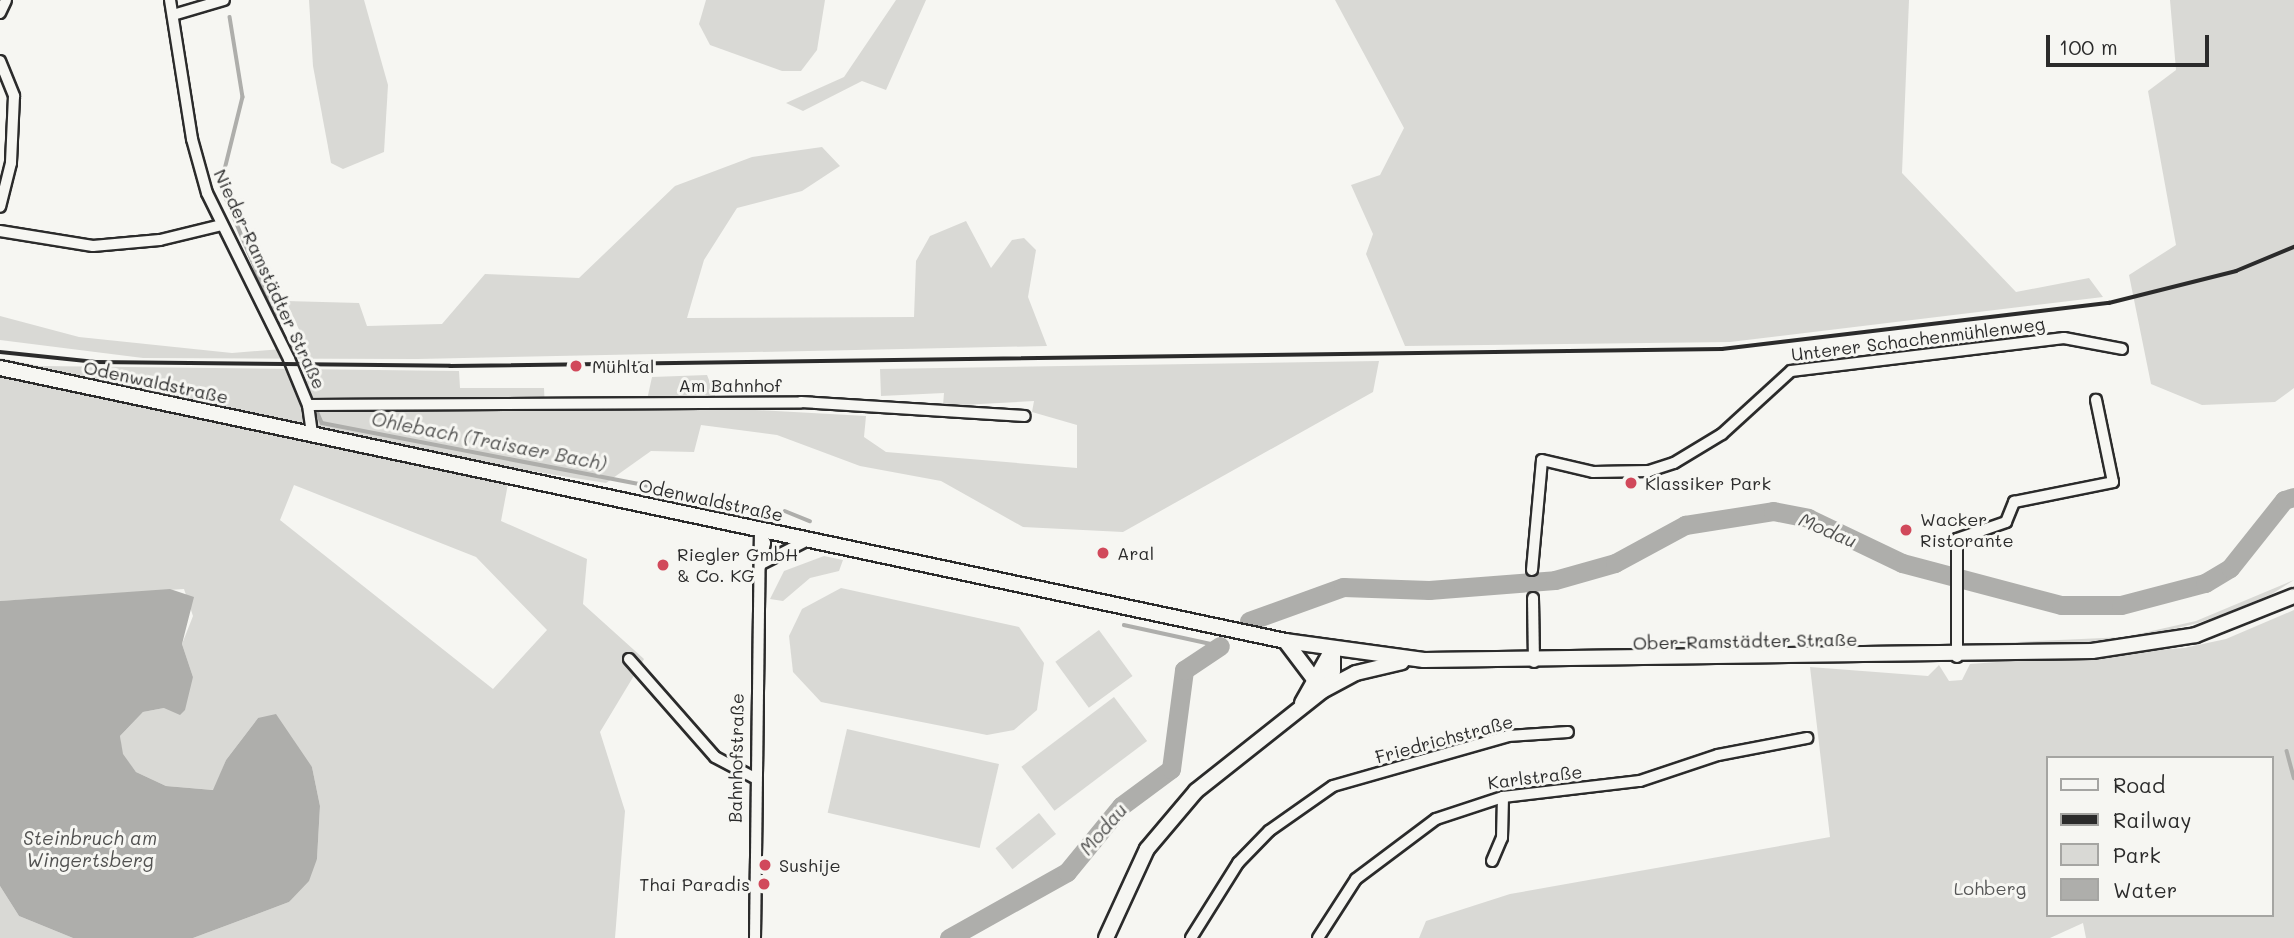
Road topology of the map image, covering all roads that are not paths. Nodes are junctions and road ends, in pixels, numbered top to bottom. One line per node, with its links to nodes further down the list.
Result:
1 (6, 0): 4 (street)
2 (170, 0): 5 (street, Nieder-Ramstädter Straße)
3 (224, 0): 5 (street)
4 (0, 13)
5 (173, 15): 8 (street, Nieder-Ramstädter Straße)
6 (0, 61): 7 (street)
7 (0, 207)
8 (222, 225): 9 (street); 13 (street, Nieder-Ramstädter Straße)
9 (0, 231)
10 (2122, 349): 19 (street, Unterer Schachenmühlenweg)
11 (0, 368): 15 (main road, Odenwaldstraße)
12 (2096, 400): 27 (street)
13 (308, 405): 14 (street, Am Bahnhof); 15 (street, Nieder-Ramstädter Straße)
14 (1025, 416)
15 (312, 434): 16 (main road, Odenwaldstraße)
16 (760, 530): 17 (main road, Odenwaldstraße); 18 (street, Bahnhofstraße); 20 (street, Bahnhofstraße)
17 (806, 541): 18 (street); 25 (main road, Odenwaldstraße)
18 (761, 564): 20 (street, Bahnhofstraße)
19 (1532, 570)
20 (757, 579): 34 (street, Bahnhofstraße)
21 (2294, 596): 24 (main road, Ober-Ramstädter Straße)
22 (1533, 598): 30 (street)
23 (2294, 606): 24 (main road)
24 (2218, 628): 27 (main road, Ober-Ramstädter Straße)
25 (1285, 641): 26 (main road, Odenwaldstraße); 31 (main road)
26 (1332, 648): 29 (main road, Ober-Ramstädter Straße); 31 (main road)
27 (1957, 657): 30 (main road, Ober-Ramstädter Straße)
28 (629, 659): 34 (street)
29 (1424, 660): 30 (main road, Ober-Ramstädter Straße); 31 (main road, Ober-Ramstädter Straße)
30 (1534, 662)
31 (1318, 685): 38 (main road)
32 (1568, 732): 39 (street, Friedrichstraße)
33 (1807, 738): 35 (street, Karlstraße)
34 (753, 777): 37 (street, Bahnhofstraße)
35 (1503, 797): 36 (street); 40 (street, Karlstraße)
36 (1492, 861)
37 (755, 938)
38 (1106, 938)
39 (1191, 938)
40 (1318, 938)

